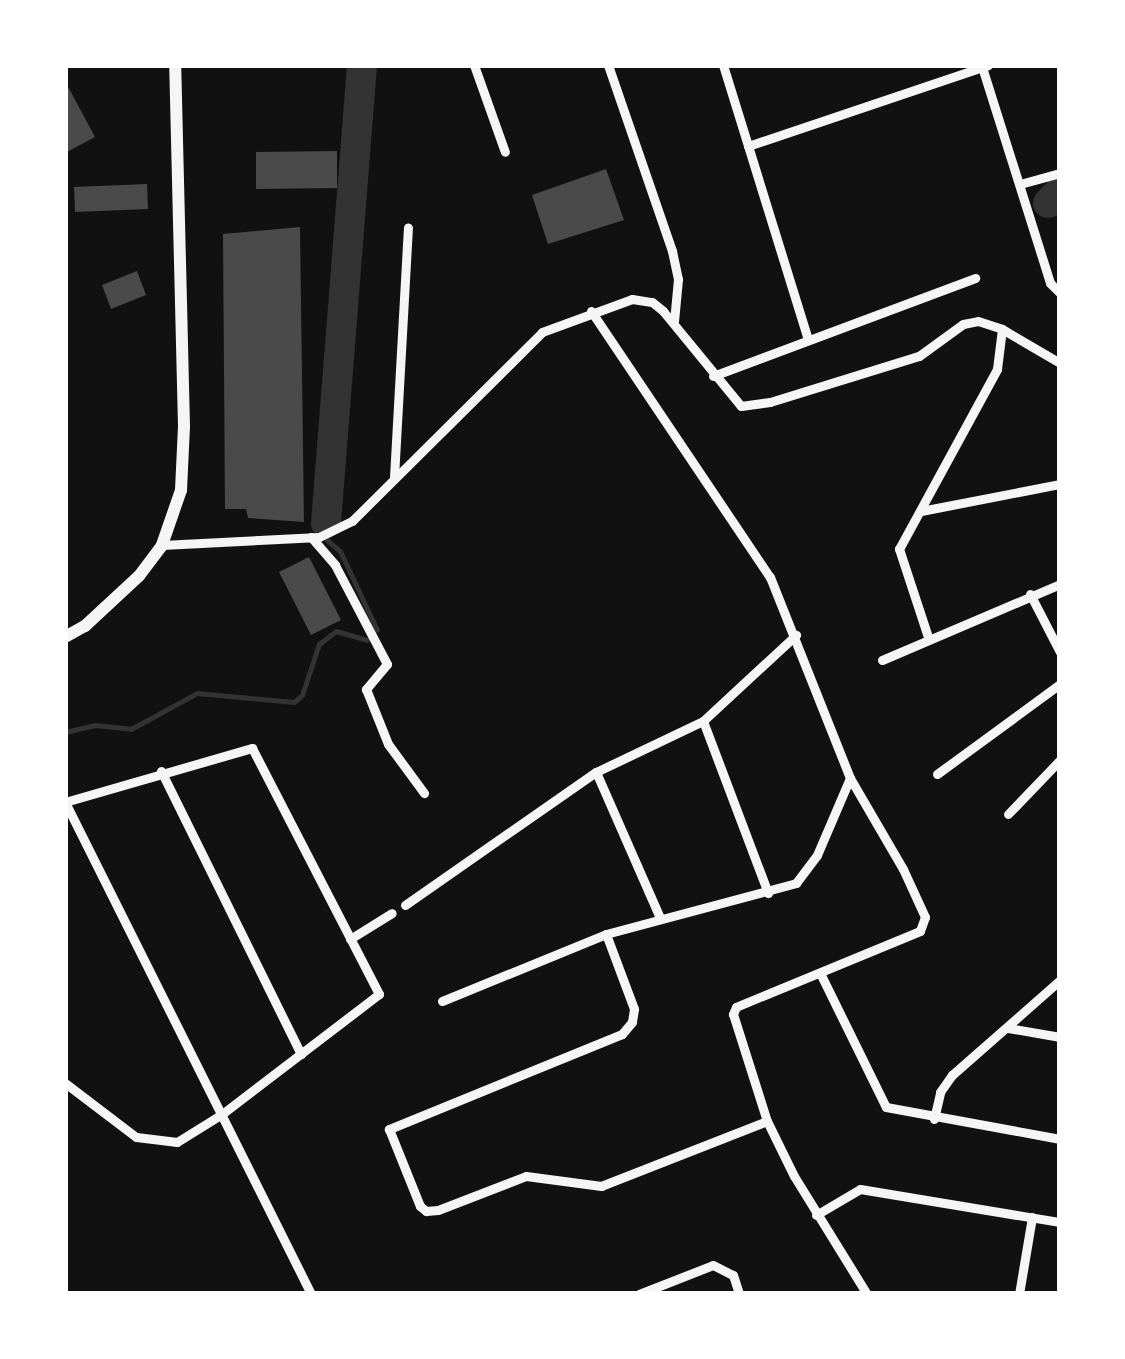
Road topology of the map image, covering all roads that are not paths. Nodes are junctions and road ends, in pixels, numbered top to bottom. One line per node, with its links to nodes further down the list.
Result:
1 (474, 65): 7 (street)
2 (608, 65): 14 (street)
3 (723, 65): 6 (street)
4 (178, 66): 23 (main road)
5 (985, 66): 6 (street); 9 (street)
6 (748, 146): 16 (street)
7 (506, 152)
8 (1060, 174): 9 (street)
9 (1020, 184): 12 (street)
10 (408, 227): 19 (street)
11 (975, 278): 16 (street)
12 (1060, 293)
13 (591, 311): 14 (street); 19 (street); 26 (street)
14 (674, 322): 18 (street)
15 (1002, 329): 17 (street); 18 (street); 21 (street)
16 (808, 339): 18 (street)
17 (1060, 363)
18 (713, 376)
19 (394, 477): 22 (street)
20 (1060, 484): 21 (street)
21 (921, 511): 27 (street)
22 (315, 537): 23 (street); 38 (street)
23 (162, 545): 28 (main road)
24 (1060, 584): 25 (street)
25 (1030, 594): 27 (street); 29 (street)
26 (796, 635): 32 (street); 37 (street)
27 (928, 637): 30 (street)
28 (65, 638)
29 (1060, 652)
30 (882, 660)
31 (1060, 684): 36 (street)
32 (703, 721): 35 (street); 41 (street)
33 (1060, 760): 40 (street)
34 (161, 771): 39 (street); 46 (street); 52 (street)
35 (596, 772): 42 (street); 44 (street)
36 (937, 774)
37 (850, 778): 41 (street); 47 (street)
38 (424, 793)
39 (65, 802): 54 (street)
40 (1008, 814)
41 (768, 893): 44 (street)
42 (405, 905)
43 (392, 913): 46 (street)
44 (660, 918): 45 (street)
45 (606, 934): 49 (street); 56 (street)
46 (350, 939): 52 (street)
47 (821, 976): 55 (street); 56 (street)
48 (1060, 980): 50 (street)
49 (442, 1001)
50 (1008, 1028): 51 (street); 55 (street)
51 (1060, 1037)
52 (301, 1054): 54 (street)
53 (65, 1083): 54 (street)
54 (222, 1114): 61 (street)
55 (934, 1119): 57 (street)
56 (768, 1120): 58 (street)
57 (1060, 1139)
58 (816, 1214): 59 (street); 64 (street)
59 (1032, 1217): 60 (street); 65 (street)
60 (1060, 1222)
61 (311, 1294)
62 (639, 1294): 63 (street)
63 (739, 1294)
64 (867, 1294)
65 (1019, 1294)

